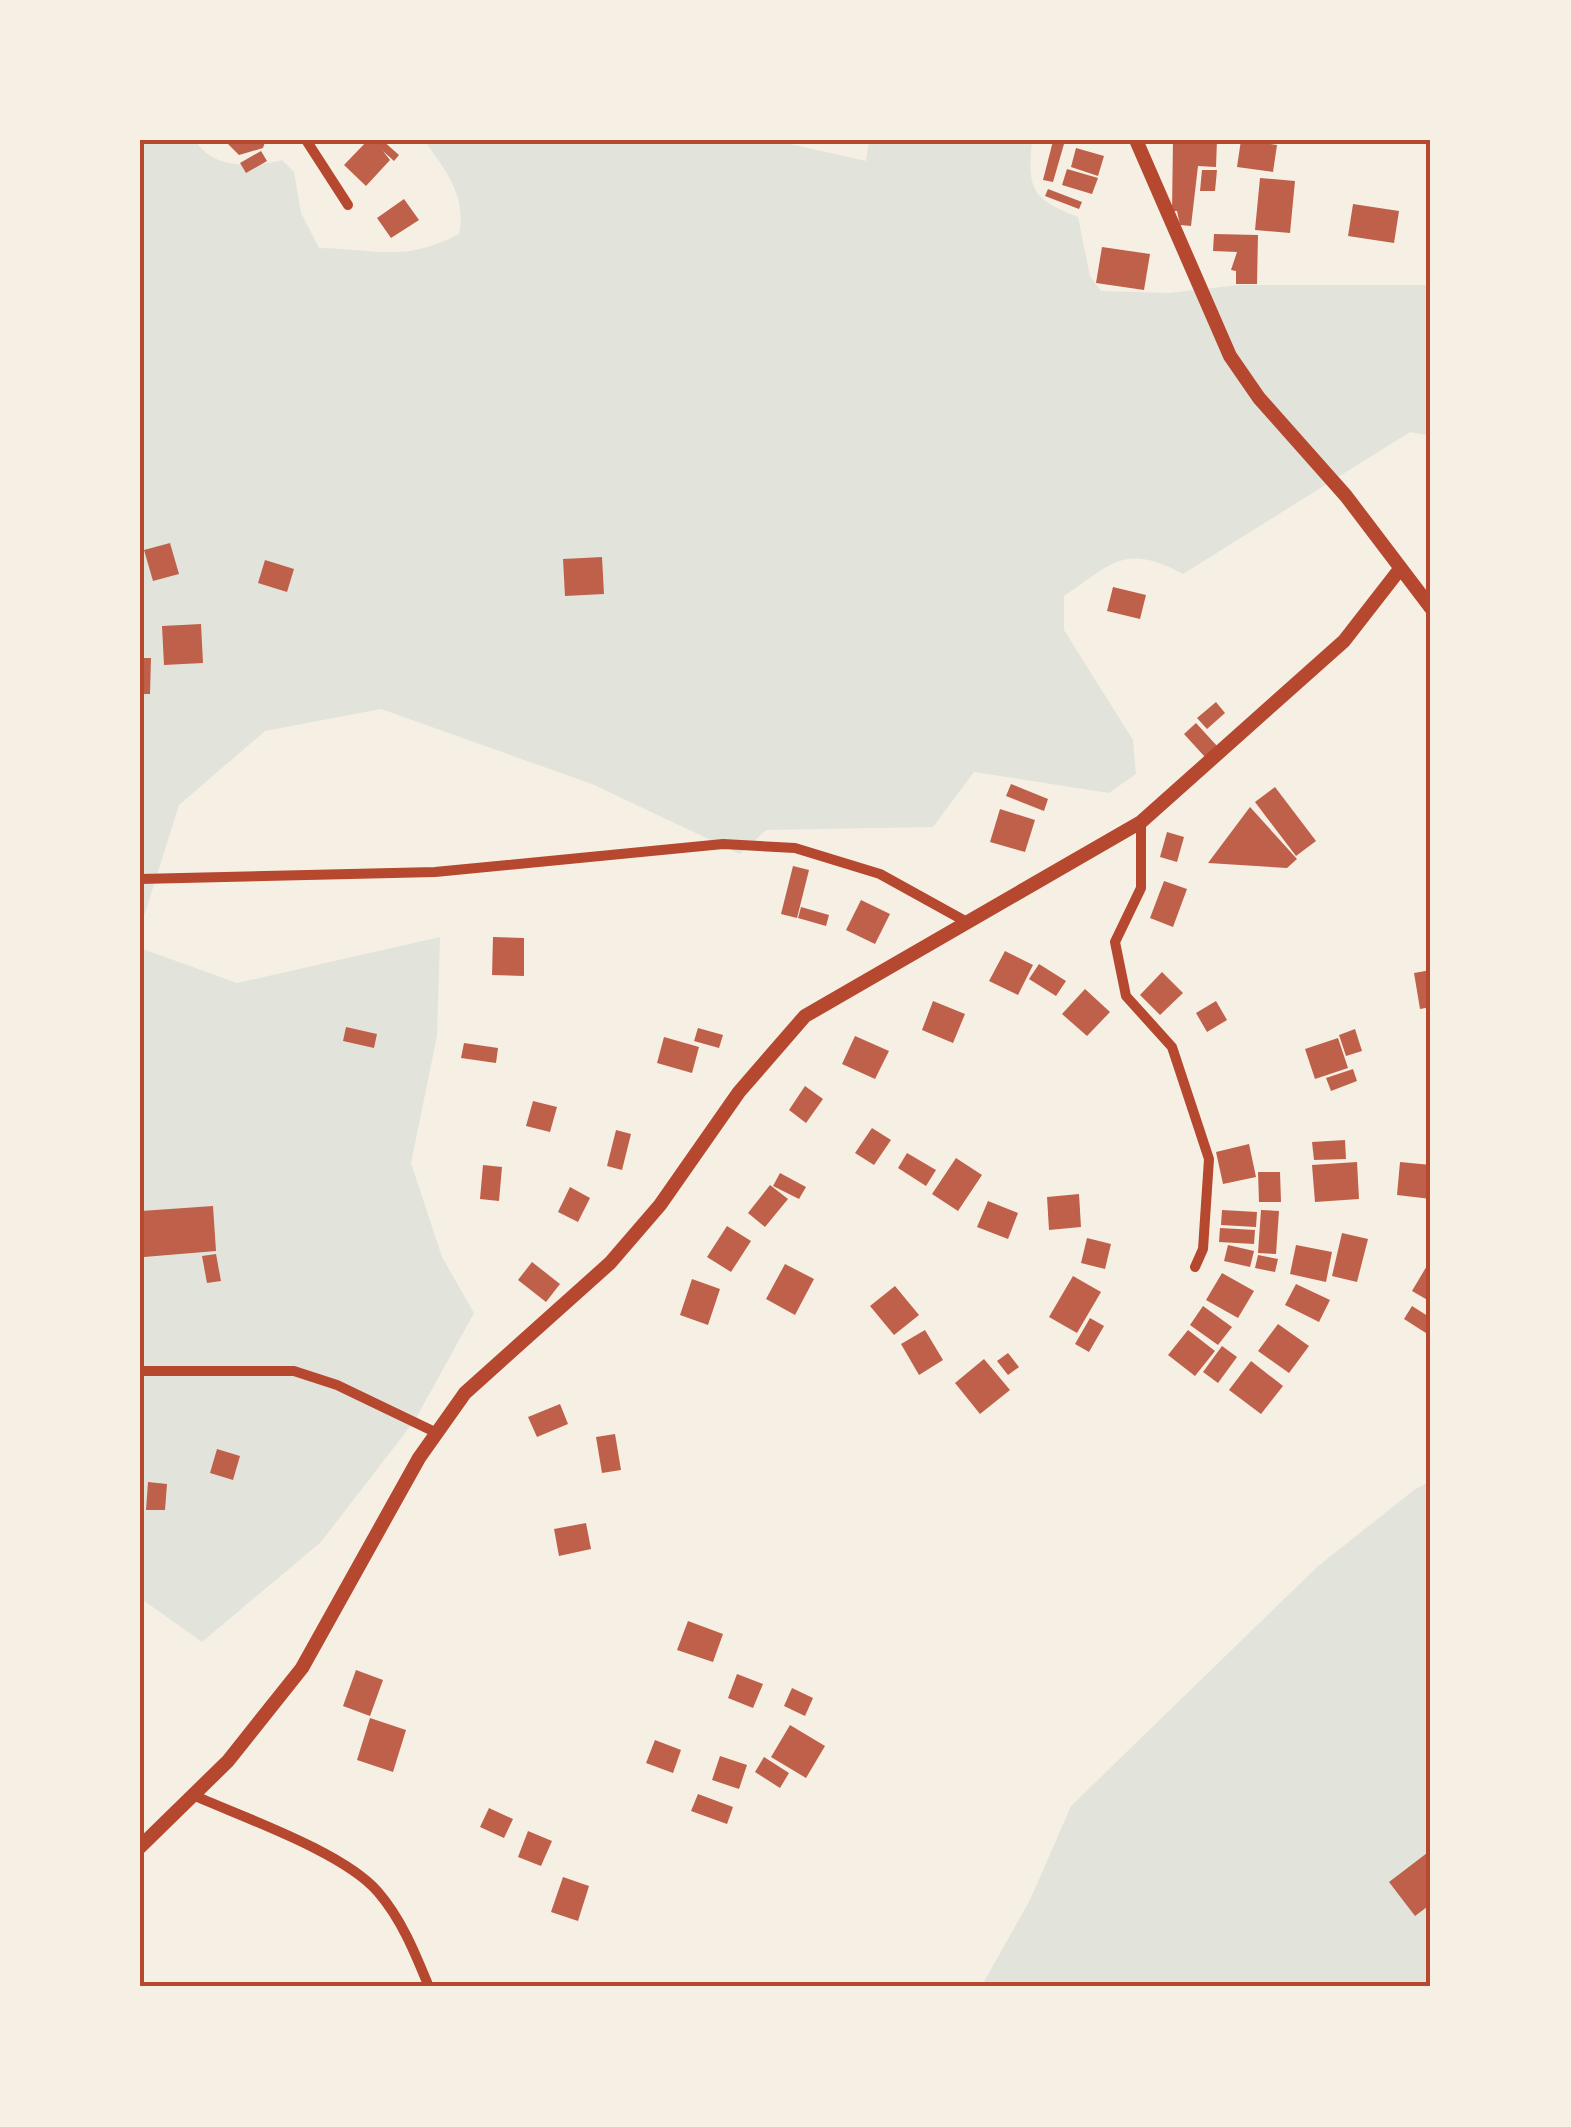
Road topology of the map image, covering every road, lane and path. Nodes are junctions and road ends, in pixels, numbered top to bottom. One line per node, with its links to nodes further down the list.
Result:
1 (306, 140): 3 (street)
2 (1136, 140): 4 (street)
3 (348, 205)
4 (1400, 568): 5 (street); 6 (street)
5 (1431, 608)
6 (1140, 822): 8 (street); 9 (street)
7 (140, 879): 8 (street)
8 (965, 921): 11 (street)
9 (1195, 1267)
10 (140, 1371): 11 (street)
11 (436, 1433): 12 (street)
12 (193, 1795): 13 (street); 14 (street)
13 (140, 1847)
14 (430, 1987)

